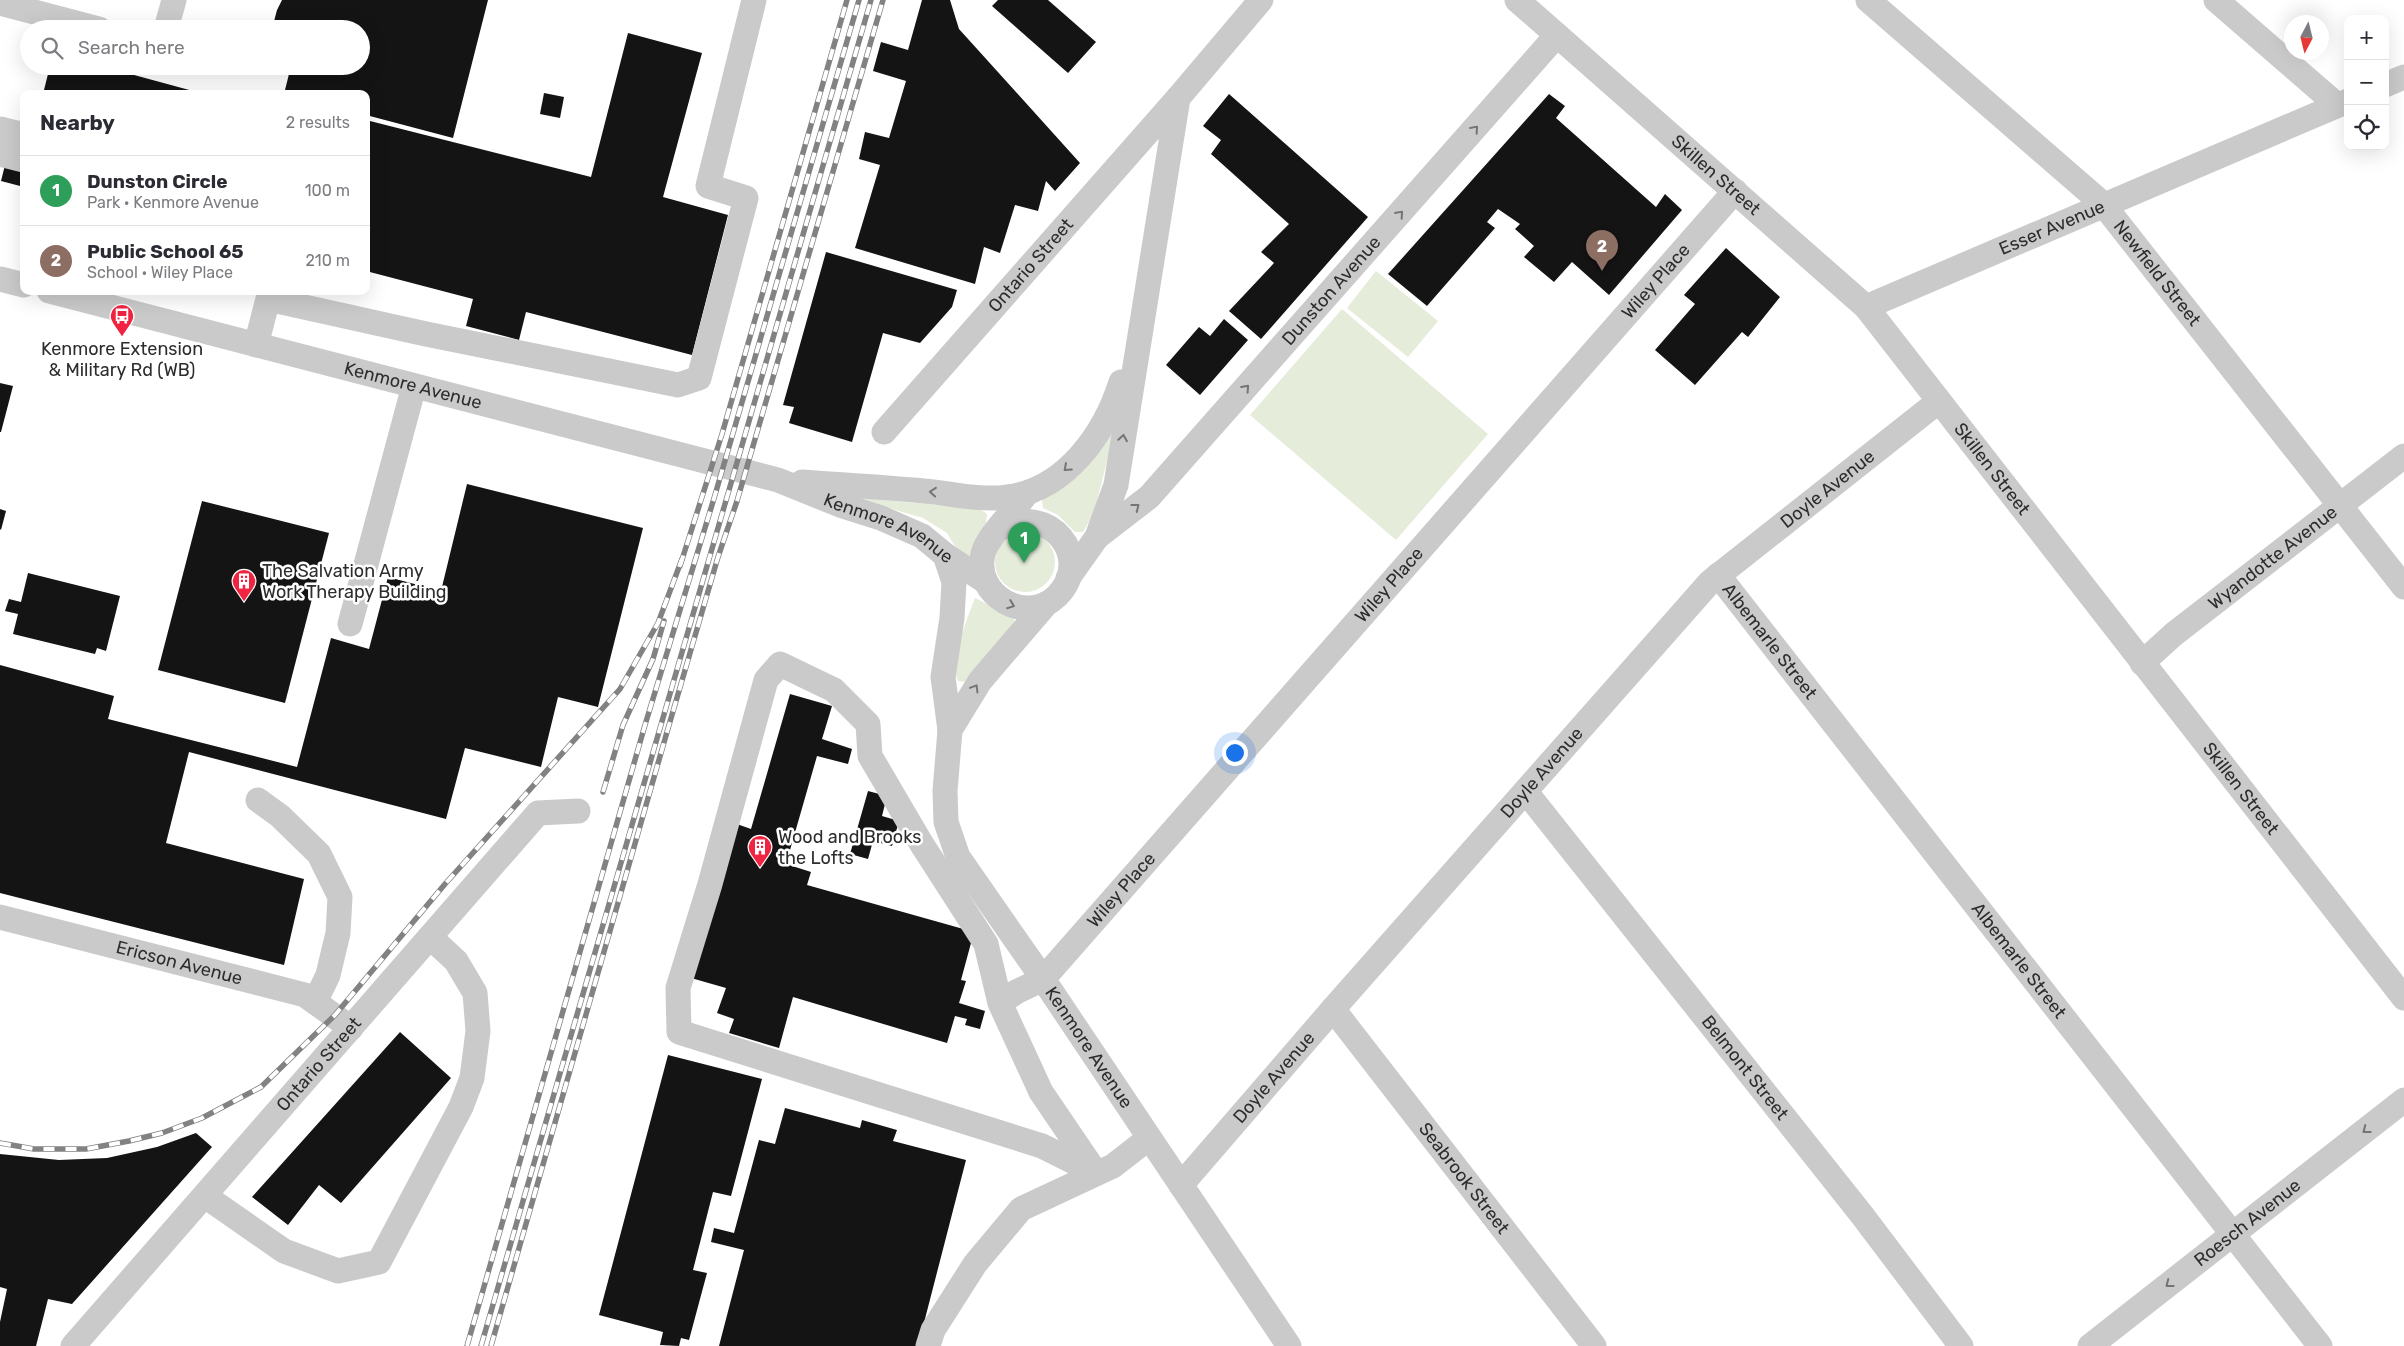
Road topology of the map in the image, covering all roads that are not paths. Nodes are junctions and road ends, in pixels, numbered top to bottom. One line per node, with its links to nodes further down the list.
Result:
1 (174, 0): 9 (street)
2 (754, 0): 24 (street)
3 (1261, 0): 13 (street, Ontario Street)
4 (1517, 0): 10 (street, Skillen Street)
5 (1868, 0): 20 (street, Newfield Street)
6 (2216, 0): 14 (street)
7 (0, 3): 8 (street)
8 (65, 20)
9 (168, 20)
10 (1557, 36): 19 (street, Skillen Street); 35 (street, Dunston Avenue, one-way to 10)
11 (2404, 77): 12 (street)
12 (2389, 83)
13 (1178, 98): 26 (street); 30 (street, Ontario Street)
14 (2342, 103): 20 (street, Esser Avenue)
15 (0, 128): 16 (street)
16 (20, 134)
17 (0, 154): 18 (street)
18 (20, 159)
19 (1734, 191): 25 (street, Skillen Street); 49 (street, Wiley Place)
20 (2103, 204): 25 (street, Esser Avenue); 33 (street, Newfield Street)
21 (0, 279): 22 (street)
22 (20, 284)
23 (64, 295): 27 (street, Kenmore Avenue)
24 (267, 295): 27 (street)
25 (1866, 307): 29 (street, Skillen Street)
26 (1142, 317): 34 (street, one-way to 34); 35 (street, one-way to 26)
27 (256, 345): 28 (street, Kenmore Avenue)
28 (414, 386): 32 (street, Kenmore Avenue); 41 (street)
29 (1939, 401): 36 (street, Doyle Avenue); 42 (street, Skillen Street)
30 (884, 432)
31 (2404, 456): 33 (street, Wyandotte Avenue)
32 (778, 480): 34 (street, Kenmore Avenue, one-way to 32); 37 (street, Kenmore Avenue)
33 (2340, 507): 39 (street, Newfield Street); 42 (street, Wyandotte Avenue)
34 (1013, 511): 37 (street); 38 (street)
35 (1097, 538): 38 (street)
36 (1718, 575): 44 (street, Doyle Avenue); 60 (street, Albemarle Street)
37 (969, 578): 40 (street, one-way to 40); 43 (street, Kenmore Avenue)
38 (1068, 578): 40 (street)
39 (2404, 586)
40 (1046, 604): 43 (street, Kenmore Avenue, one-way to 40)
41 (350, 624)
42 (2142, 662): 50 (street, Skillen Street)
43 (950, 730): 49 (street, Kenmore Avenue)
44 (1526, 792): 53 (street, Doyle Avenue); 65 (street, Belmont Street)
45 (258, 800): 51 (street)
46 (578, 811): 48 (street, Ontario Street)
47 (0, 917): 51 (street, Ericson Avenue)
48 (430, 937): 54 (street, Ontario Street); 59 (street)
49 (1043, 979): 52 (street); 56 (street, Kenmore Avenue)
50 (2404, 998)
51 (315, 1002): 54 (street, Ericson Avenue)
52 (1000, 1003): 57 (street); 57 (street)
53 (1333, 1009): 58 (street, Doyle Avenue); 64 (street, Seabrook Street)
54 (351, 1028): 59 (street, Ontario Street)
55 (2404, 1100): 60 (street, Roesch Avenue, one-way to 60)
56 (1149, 1138): 57 (street); 58 (street, Kenmore Avenue)
57 (1096, 1173): 62 (street)
58 (1182, 1185): 63 (street, Kenmore Avenue)
59 (205, 1196): 61 (street, Ontario Street)
60 (2233, 1234): 66 (street, Roesch Avenue, one-way to 66); 67 (street, Albemarle Street)
61 (73, 1346)
62 (928, 1346)
63 (1289, 1346)
64 (1594, 1346)
65 (1961, 1346)
66 (2090, 1346)
67 (2320, 1346)

